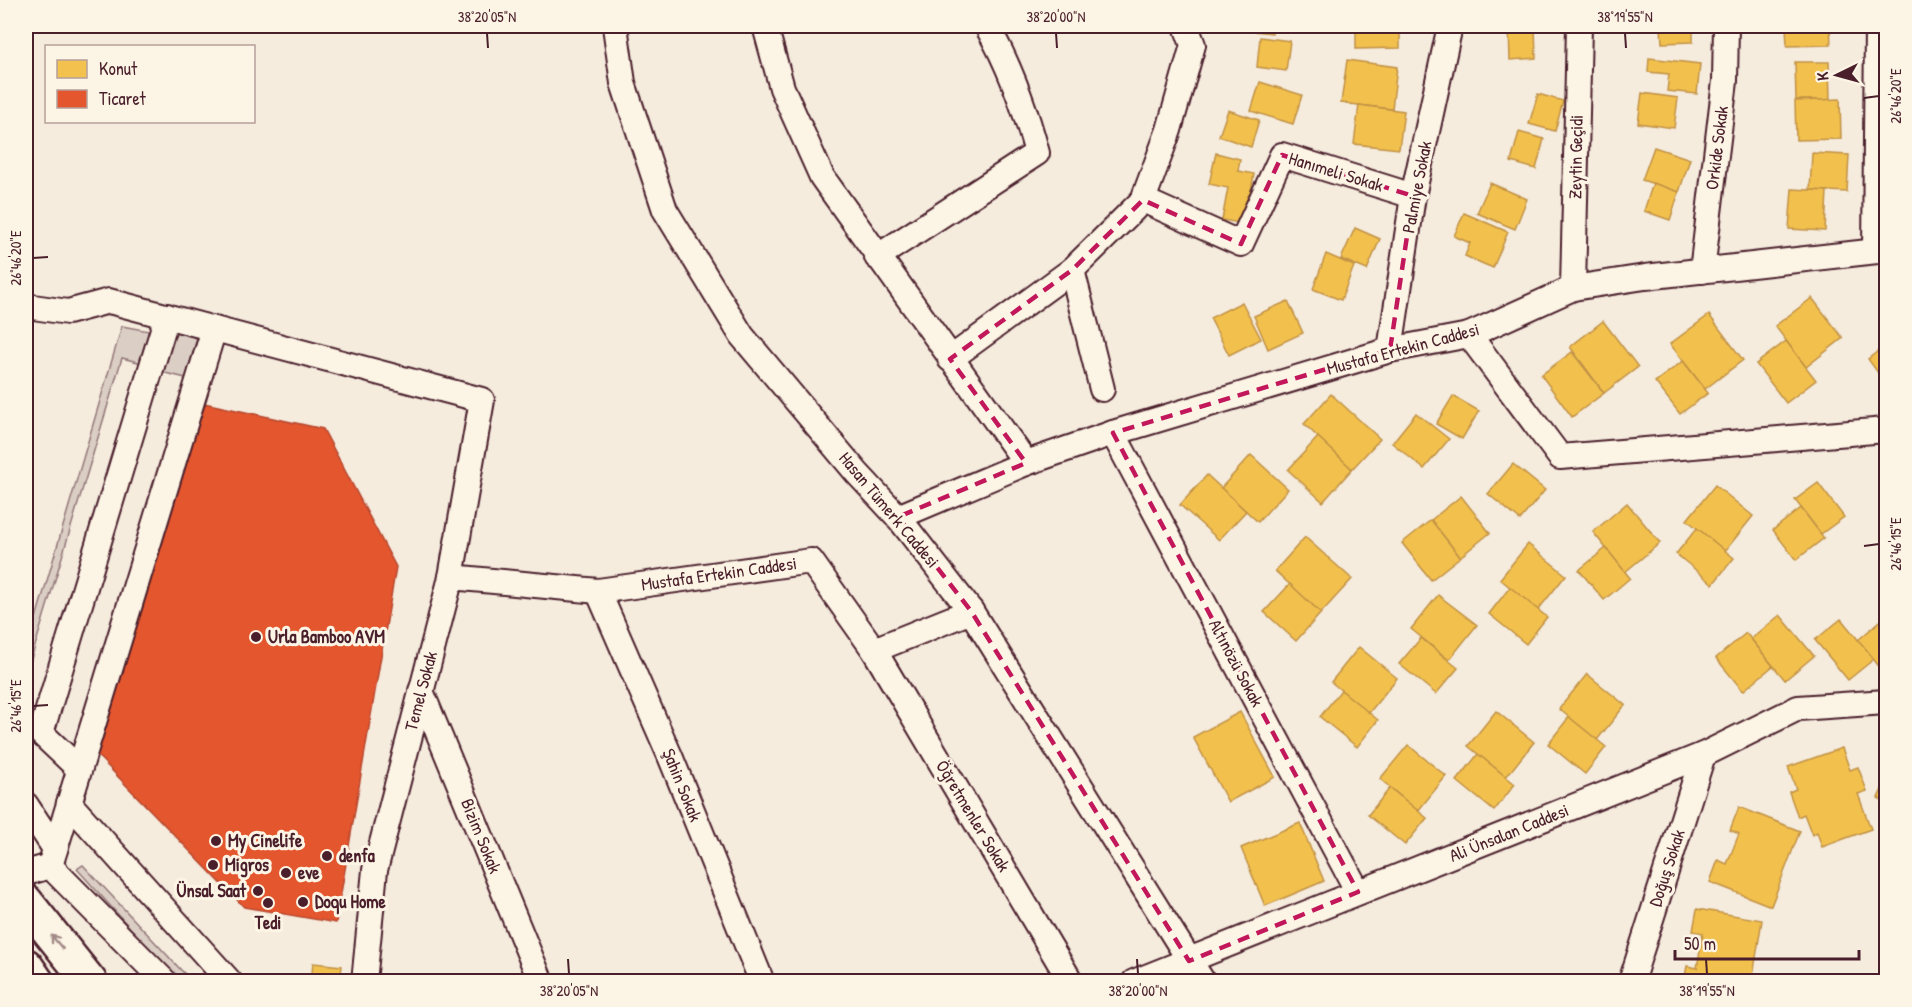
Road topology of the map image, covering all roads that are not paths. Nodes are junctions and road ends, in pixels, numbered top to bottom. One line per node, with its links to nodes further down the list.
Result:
1 (615, 26): 26 (street, Hasan Tümerk Caddesi)
2 (765, 26): 12 (street)
3 (987, 26): 12 (street)
4 (1186, 26): 10 (street)
5 (1450, 26): 9 (street, Palmiye Sokak)
6 (1579, 26): 15 (street, Zeytin Geçidi)
7 (1726, 26): 14 (street, Orkide Sokak)
8 (1877, 26): 11 (street)
9 (1413, 196): 10 (street, Hanımeli Sokak); 20 (street, Palmiye Sokak)
10 (1143, 200): 13 (street)
11 (1881, 251): 14 (street, Mustafa Ertekin Caddesi)
12 (877, 257): 21 (street)
13 (1072, 270): 21 (street); 22 (street)
14 (1702, 271): 15 (street, Mustafa Ertekin Caddesi)
15 (1573, 288): 19 (street, Mustafa Ertekin Caddesi)
16 (26, 306): 17 (street)
17 (167, 316): 18 (street); 34 (street)
18 (209, 327): 27 (street, Temel Sokak); 34 (street)
19 (1468, 335): 20 (street, Mustafa Ertekin Caddesi); 23 (street)
20 (1390, 350): 24 (street, Mustafa Ertekin Caddesi)
21 (950, 359): 25 (street)
22 (1102, 389)
23 (1887, 430)
24 (1113, 433): 25 (street, Mustafa Ertekin Caddesi); 39 (street, Altınözü Sokak)
25 (1026, 463): 26 (street, Mustafa Ertekin Caddesi)
26 (898, 517): 29 (street, Hasan Tümerk Caddesi)
27 (451, 577): 28 (street, Mustafa Ertekin Caddesi); 31 (street, Temel Sokak)
28 (598, 591): 30 (street, Mustafa Ertekin Caddesi); 49 (street, Şahin Sokak)
29 (970, 611): 30 (street); 41 (street, Hasan Tümerk Caddesi)
30 (874, 650): 50 (street, Öğretmenler Sokak)
31 (421, 691): 47 (street, Temel Sokak); 48 (street, Bizim Sokak)
32 (1887, 702): 33 (street, Ali Ünsalan Caddesi)
33 (1703, 755): 39 (street, Ali Ünsalan Caddesi); 53 (street, Doğuş Sokak)
34 (76, 766): 35 (street)
35 (69, 803): 37 (street); 46 (street)
36 (26, 805): 37 (street)
37 (53, 857): 38 (street); 45 (street)
38 (26, 873)
39 (1358, 892): 41 (street, Ali Ünsalan Caddesi)
40 (26, 902): 44 (highway, one-way to 40)
41 (1189, 961): 51 (street, Ali Ünsalan Caddesi); 52 (street, Hasan Tümerk Caddesi)
42 (26, 966): 43 (highway)
43 (37, 981)
44 (90, 981)
45 (165, 981)
46 (230, 981)
47 (364, 981)
48 (541, 981)
49 (762, 981)
50 (1071, 981)
51 (1134, 981)
52 (1203, 981)
53 (1631, 981)

